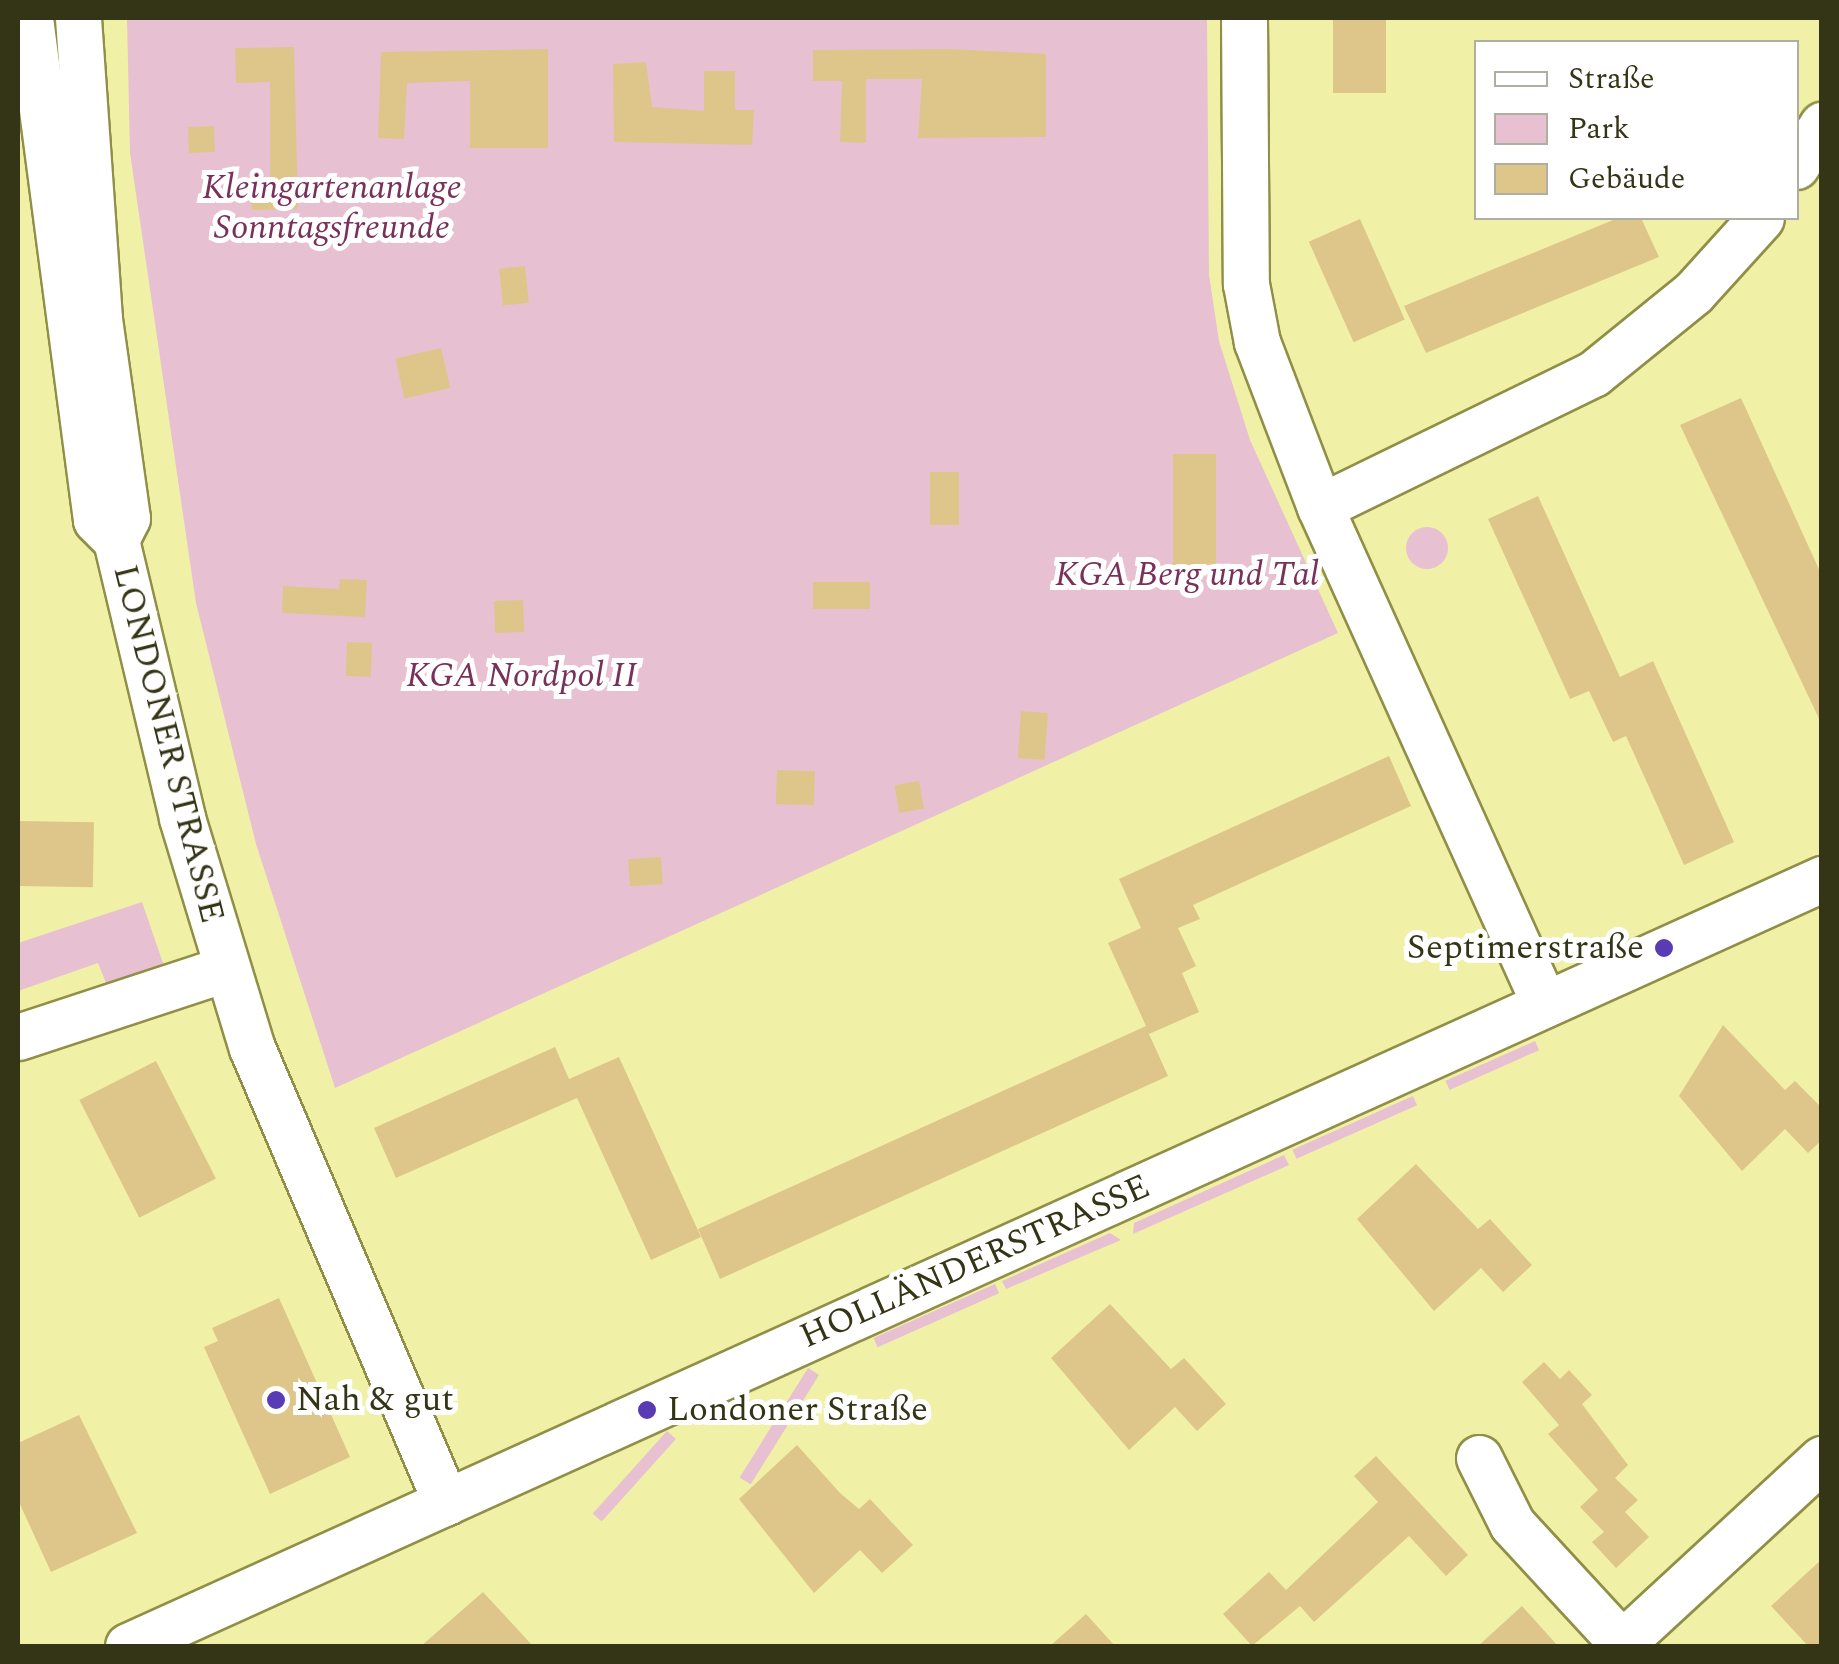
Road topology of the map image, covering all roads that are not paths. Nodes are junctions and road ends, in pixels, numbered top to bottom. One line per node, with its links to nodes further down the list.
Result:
1 (30, 18): 8 (street, LONDONER STRASSE)
2 (78, 18): 8 (street, LONDONER STRASSE)
3 (1244, 18): 7 (street)
4 (1822, 125): 5 (street)
5 (1799, 161)
6 (1758, 220): 7 (street)
7 (1320, 508): 11 (street)
8 (116, 540): 10 (street, LONDONER STRASSE)
9 (1822, 879): 11 (street, HOLLÄNDERSTRASSE)
10 (225, 969): 12 (street); 15 (street, LONDONER STRASSE)
11 (1544, 1003): 15 (street, HOLLÄNDERSTRASSE)
12 (18, 1037)
13 (1479, 1458): 16 (street)
14 (1822, 1460): 16 (street)
15 (446, 1502): 17 (street, HOLLÄNDERSTRASSE)
16 (1621, 1645)
17 (128, 1646)

